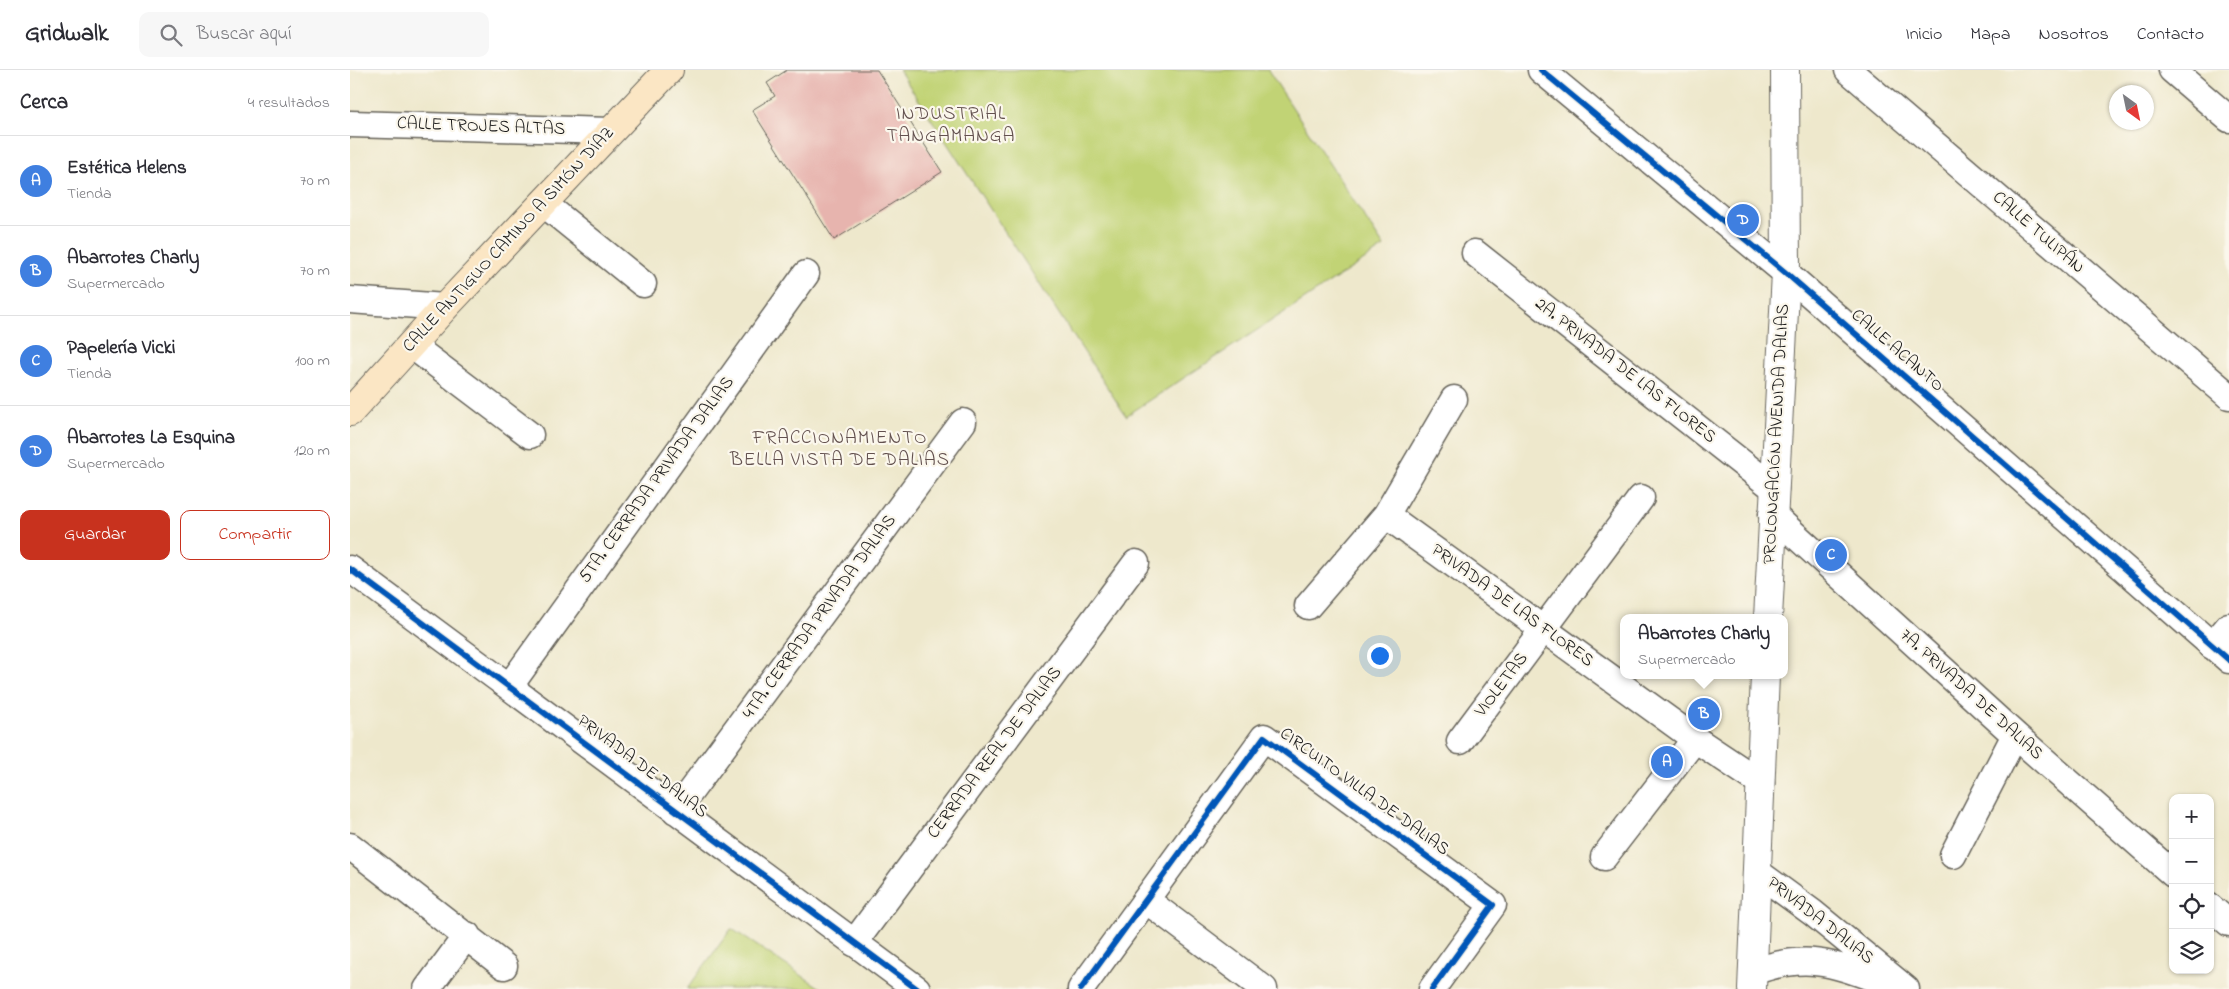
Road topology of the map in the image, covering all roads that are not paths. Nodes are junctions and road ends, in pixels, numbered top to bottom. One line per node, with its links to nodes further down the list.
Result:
1 (670, 70): 8 (main road, CALLE ANTIGUO CAMINO A SIMÓN DÍAZ)
2 (1541, 70): 11 (street, CALLE ACANTO)
3 (1785, 70): 11 (street, PROLONGACIÓN AVENIDA DALIAS)
4 (1848, 70): 17 (street, CALLE TULIPÁN)
5 (2172, 70): 6 (street)
6 (2229, 119)
7 (350, 124): 8 (street, CALLE TROJES ALTAS)
8 (611, 131): 9 (main road, CALLE ANTIGUO CAMINO A SIMÓN DÍAZ)
9 (543, 203): 13 (street); 15 (main road, CALLE ANTIGUO CAMINO A SIMÓN DÍAZ)
10 (1475, 253): 23 (street, 2A. PRIVADA DE LAS FLORES)
11 (1786, 273): 23 (street, PROLONGACIÓN AVENIDA DALIAS); 31 (street, CALLE ACANTO)
12 (806, 274): 33 (street, 5TA. CERRADA PRIVADA DALIAS)
13 (643, 284)
14 (350, 300): 15 (street)
15 (445, 307): 16 (main road, CALLE ANTIGUO CAMINO A SIMÓN DÍAZ)
16 (411, 345): 19 (main road, CALLE ANTIGUO CAMINO A SIMÓN DÍAZ); 21 (street)
17 (2229, 396)
18 (1454, 399): 24 (street)
19 (350, 412)
20 (963, 422): 38 (street, 4TA. CERRADA PRIVADA DALIAS)
21 (530, 435)
22 (1641, 498): 30 (street, VIOLETAS)
23 (1774, 502): 28 (street, PROLONGACIÓN AVENIDA DALIAS); 34 (street, 7A. PRIVADA DE DALIAS)
24 (1386, 515): 27 (street); 30 (street, PRIVADA DE LAS FLORES)
25 (1136, 563): 48 (street, CERRADA REAL DE DALIAS)
26 (350, 569): 33 (street, PRIVADA DE DALIAS)
27 (1308, 606)
28 (1768, 614)
29 (2229, 626): 31 (street)
30 (1544, 629): 35 (street, PRIVADA DE LAS FLORES); 36 (street, VIOLETAS)
31 (2221, 653)
32 (1765, 679): 37 (street)
33 (509, 687): 38 (street, PRIVADA DE DALIAS)
34 (2015, 735): 40 (street); 42 (street, 7A. PRIVADA DE DALIAS)
35 (1695, 739): 37 (street, PRIVADA DE LAS FLORES); 41 (street)
36 (1460, 741)
37 (1761, 783): 43 (street)
38 (676, 811): 48 (street, PRIVADA DE DALIAS)
39 (350, 846): 47 (street)
40 (1953, 854)
41 (1604, 858)
42 (2169, 870)
43 (1757, 872): 50 (street); 56 (street, PRIVADA DALIAS)
44 (1146, 900): 53 (street, CIRCUITO VILLA DE DALIAS); 54 (street); 55 (street, CIRCUITO VILLA DE DALIAS)
45 (2214, 910): 46 (street)
46 (2229, 923)
47 (467, 935): 49 (street); 51 (street)
48 (854, 943): 52 (street, PRIVADA DE DALIAS)
49 (504, 966)
50 (1753, 981): 56 (street, PRIVADA DALIAS)
51 (427, 989)
52 (917, 989)
53 (1081, 989)
54 (1264, 989)
55 (1432, 989)
56 (1905, 989)

